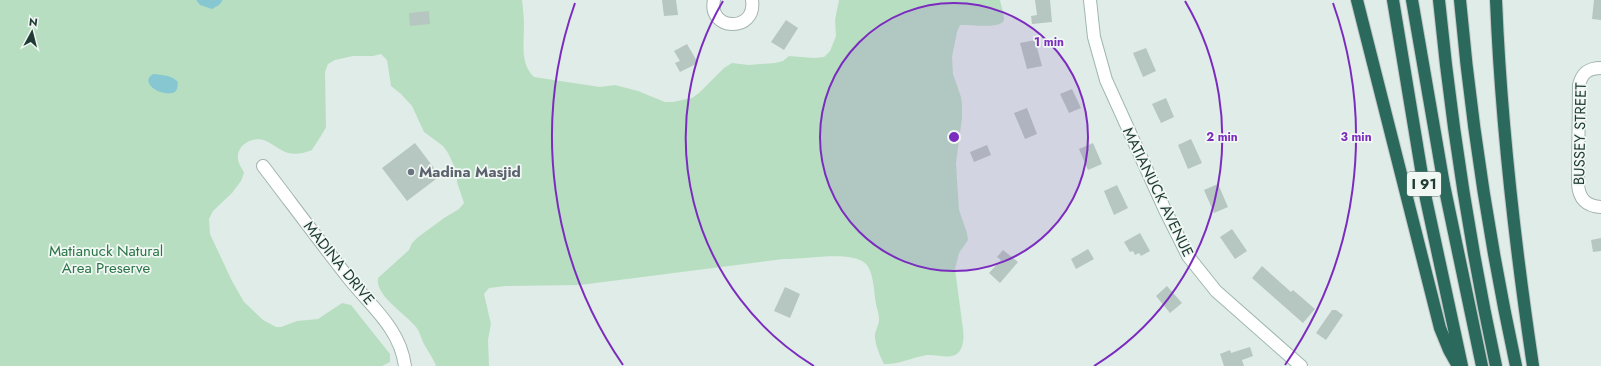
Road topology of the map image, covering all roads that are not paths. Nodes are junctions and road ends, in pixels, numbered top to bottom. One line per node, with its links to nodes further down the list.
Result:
1 (714, 0): 2 (street)
2 (752, 0)
3 (1090, 0): 14 (street, MATIANUCK AVENUE)
4 (1357, 0): 15 (highway)
5 (1393, 0): 16 (highway, I 91)
6 (1412, 0): 17 (highway)
7 (1439, 0): 18 (highway)
8 (1460, 0): 19 (highway)
9 (1496, 0): 20 (highway)
10 (1601, 68): 12 (street, BUSSEY STREET)
11 (263, 166): 13 (street, MADINA DRIVE)
12 (1601, 207)
13 (405, 366)
14 (1301, 366)
15 (1458, 366)
16 (1462, 366)
17 (1482, 366)
18 (1496, 366)
19 (1516, 366)
20 (1533, 366)

